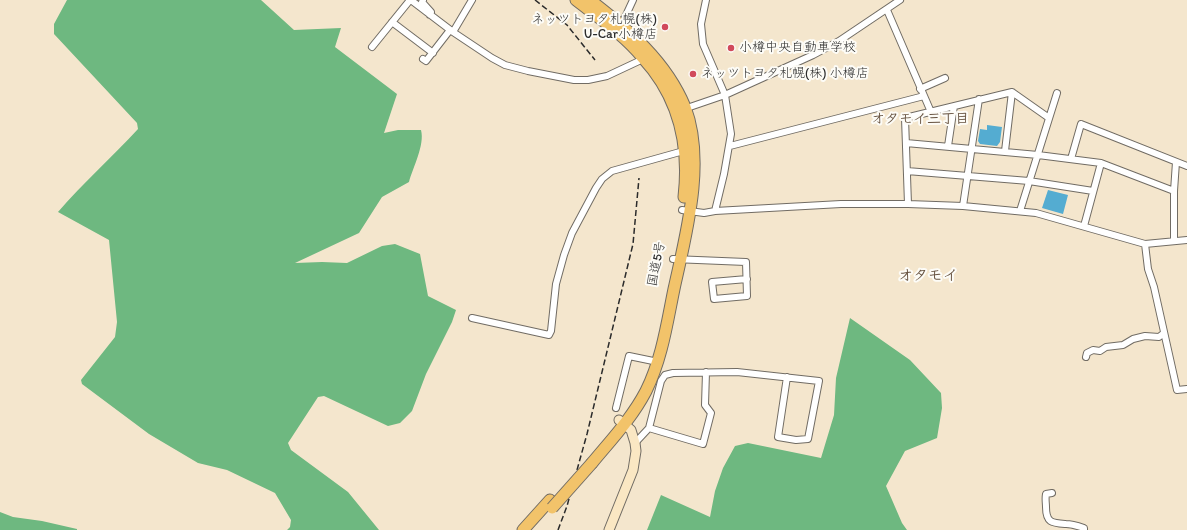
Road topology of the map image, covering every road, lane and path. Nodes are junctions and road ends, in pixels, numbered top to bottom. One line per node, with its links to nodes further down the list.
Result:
1 (410, 0): 10 (street); 11 (street)
2 (423, 0): 10 (street)
3 (472, 0): 13 (street)
4 (576, 0): 12 (highway, 国道5号)
5 (590, 0): 12 (highway, 国道5号)
6 (633, 0): 12 (street)
7 (706, 0): 22 (street)
8 (899, 0): 9 (street)
9 (887, 10): 19 (street); 22 (street)
10 (430, 16): 13 (street)
11 (392, 22): 14 (street); 15 (street)
12 (619, 28): 16 (highway, 国道5号); 26 (highway, 国道5号)
13 (451, 31): 15 (street); 16 (street)
14 (372, 47)
15 (433, 53): 17 (street)
16 (643, 57): 26 (highway, 国道5号)
17 (423, 59)
18 (945, 78): 19 (street)
19 (920, 89): 23 (street)
20 (1012, 92): 24 (street); 28 (street); 34 (street)
21 (1057, 94): 28 (street)
22 (725, 95): 26 (street); 30 (street)
23 (924, 96): 27 (street); 30 (street)
24 (979, 99): 25 (street); 33 (street)
25 (954, 106): 27 (street); 31 (street)
26 (681, 110): 32 (highway, 国道5号)
27 (930, 112): 29 (street)
28 (1049, 118): 35 (street)
29 (906, 143): 31 (street); 40 (street)
30 (730, 146): 48 (street)
31 (948, 146): 33 (street)
32 (689, 149): 47 (highway, 国道5号); 56 (street)
33 (972, 149): 34 (street); 41 (street)
34 (1004, 151): 35 (street)
35 (1038, 155): 36 (street); 42 (street)
36 (1071, 159): 37 (street); 38 (street)
37 (1176, 162): 39 (street); 44 (street)
38 (1101, 163): 43 (street); 44 (street)
39 (1187, 166)
40 (907, 171): 41 (street); 45 (street)
41 (967, 177): 42 (street); 46 (street)
42 (1029, 181): 43 (street); 49 (street)
43 (1093, 191): 50 (street)
44 (1174, 191): 52 (street)
45 (908, 204): 46 (street); 48 (street)
46 (963, 206): 49 (street)
47 (686, 211): 48 (street); 54 (highway, 国道5号)
48 (715, 211)
49 (1020, 211): 50 (street)
50 (1084, 226): 53 (street)
51 (1187, 240): 52 (street)
52 (1174, 241): 53 (street)
53 (1145, 244): 57 (street)
54 (676, 260): 55 (street); 59 (highway, 国道5号)
55 (747, 279): 55 (street)
56 (472, 318)
57 (1164, 333): 58 (street); 62 (street)
58 (1086, 357)
59 (654, 361): 63 (street); 64 (highway, 国道5号)
60 (706, 372): 61 (street); 65 (street); 65 (street)
61 (787, 377): 61 (street)
62 (1187, 389)
63 (616, 408)
64 (622, 422): 66 (street); 68 (highway, 国道5号, bridge)
65 (649, 428): 66 (street)
66 (636, 444): 71 (street)
67 (1052, 493): 72 (street)
68 (551, 504): 69 (highway, 国道5号); 70 (highway, 国道5号)
69 (523, 530)
70 (533, 530)
71 (609, 530)
72 (1084, 530)

